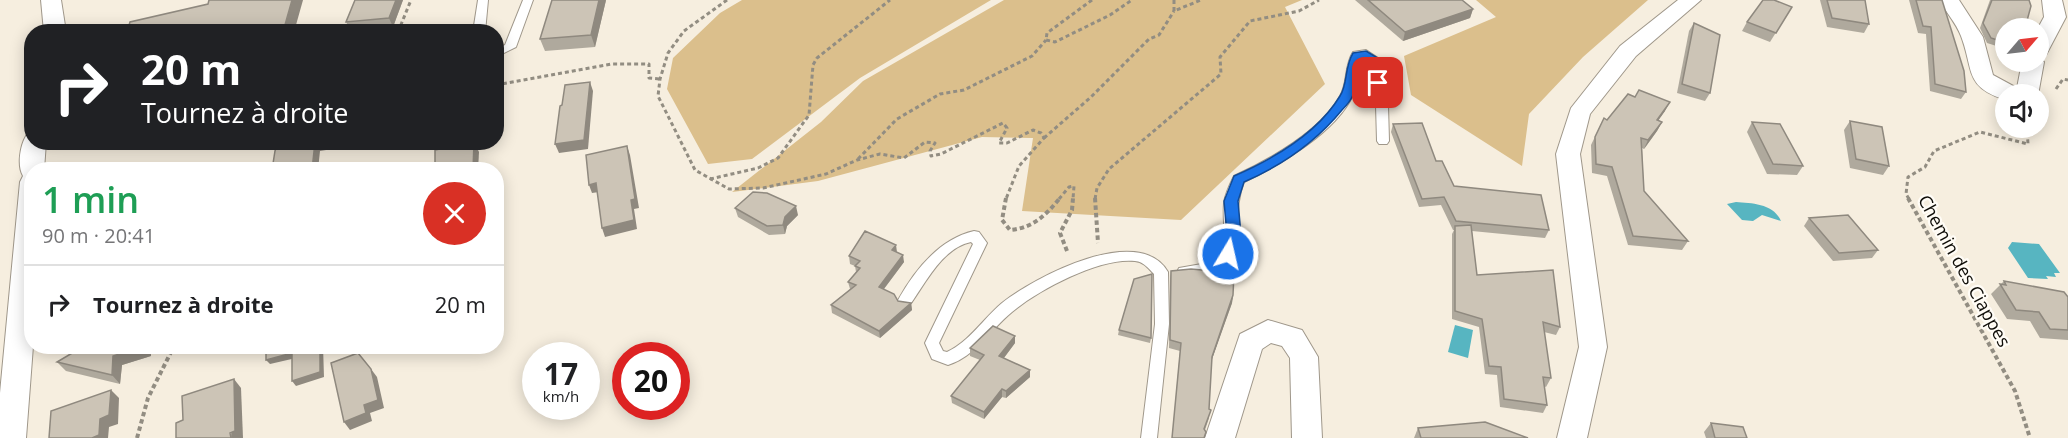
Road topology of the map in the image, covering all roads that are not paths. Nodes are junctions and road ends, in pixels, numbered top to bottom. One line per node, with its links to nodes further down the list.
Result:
1 (51, 0): 7 (street)
2 (483, 0): 8 (lane)
3 (528, 0): 10 (lane)
4 (1691, 0): 20 (street)
5 (1949, 0): 11 (street)
6 (2052, 0): 9 (street)
7 (54, 24)
8 (480, 24)
9 (2049, 29)
10 (504, 50)
11 (1995, 88)
12 (1383, 141): 13 (lane)
13 (1161, 272): 15 (lane); 17 (lane)
14 (24, 280): 16 (street)
15 (904, 302)
16 (11, 438)
17 (1149, 438)
18 (1220, 438): 19 (street)
19 (1307, 438)
20 (1572, 438)

